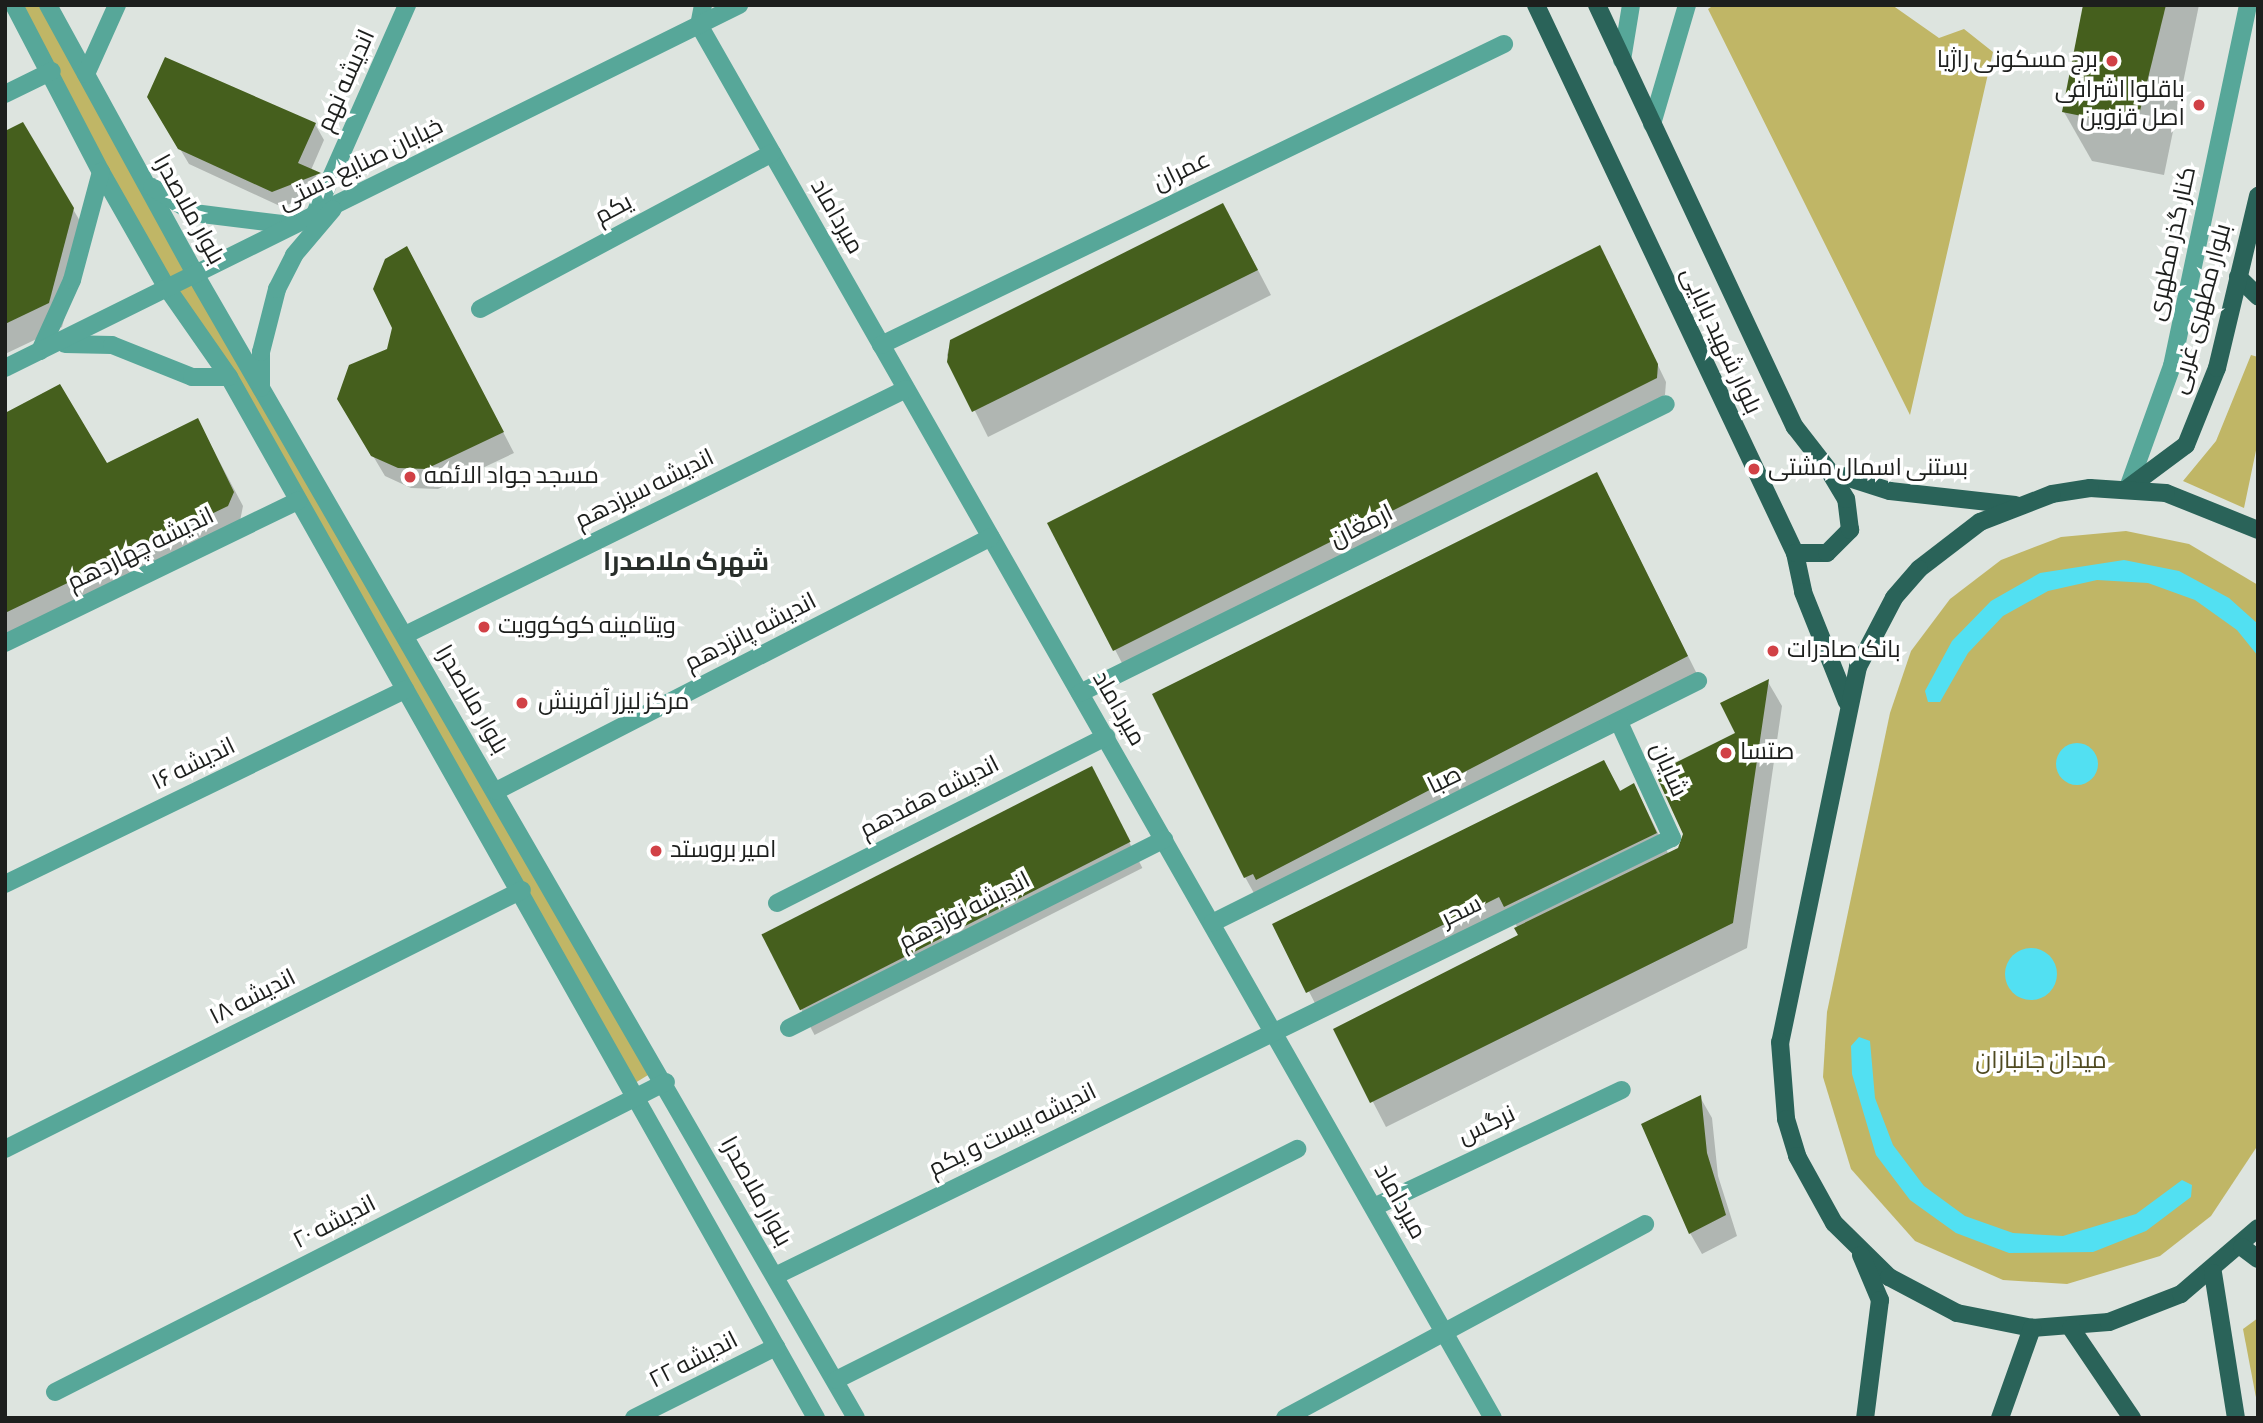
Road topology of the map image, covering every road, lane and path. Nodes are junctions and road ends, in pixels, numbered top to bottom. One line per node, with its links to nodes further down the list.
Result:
1 (14, 5): 15 (street)
2 (48, 5): 16 (street, بلوار ملاصدرا)
3 (117, 5): 16 (street)
4 (407, 5): 24 (street, اندیشه نهم)
5 (703, 5): 12 (street)
6 (739, 5): 12 (street, خیابان صنایع دستی)
7 (1536, 5): 44 (main road, بلوار شهید بابایی)
8 (1597, 5): 14 (main road, بلوار شهید بابایی)
9 (1631, 5): 14 (street)
10 (1687, 5): 18 (street)
11 (2248, 5): 39 (street, کنار گذر مطهری)
12 (699, 25): 19 (street, میرداماد); 23 (street, خیابان صنایع دستی)
13 (1504, 44): 31 (street, عمران)
14 (1622, 60): 18 (main road, بلوار شهید بابایی)
15 (52, 71): 17 (street); 20 (street)
16 (86, 74): 21 (street, بلوار ملاصدرا)
17 (5, 94)
18 (1652, 124): 38 (main road, بلوار شهید بابایی)
19 (772, 153): 30 (street, یکم); 31 (street, میرداماد)
20 (101, 172): 28 (street); 32 (street)
21 (144, 181): 25 (street); 26 (street, بلوار ملاصدرا)
22 (2258, 197): 27 (main road, بلوار مطهری غربی)
23 (338, 204): 24 (street, خیابان صنایع دستی); 35 (street)
24 (314, 216): 25 (street, خیابان صنایع دستی)
25 (297, 224): 26 (street, خیابان صنایع دستی)
26 (195, 274): 28 (street, خیابان صنایع دستی); 35 (street, بلوار ملاصدرا)
27 (2238, 277): 29 (main road); 39 (main road, بلوار مطهری غربی)
28 (167, 288): 32 (street, خیابان صنایع دستی); 34 (street)
29 (2258, 296)
30 (480, 309)
31 (881, 345): 36 (street, میرداماد)
32 (46, 349): 33 (street, خیابان صنایع دستی); 34 (street)
33 (5, 368)
34 (229, 377): 40 (street)
35 (261, 388): 45 (street, بلوار ملاصدرا)
36 (906, 388): 43 (street, میرداماد); 45 (street, اندیشه سیزدهم)
37 (1666, 404): 49 (street, ارمغان)
38 (1830, 472): 41 (main road); 44 (main road, بلوار شهید بابایی)
39 (2128, 488): 41 (main road); 42 (main road)
40 (298, 501): 46 (street, اندیشه چهاردهم); 48 (street)
41 (2015, 505): 50 (main road)
42 (2258, 530)
43 (991, 537): 49 (street, میرداماد); 53 (street, اندیشه پانزدهم)
44 (1795, 553): 50 (main road, بلوار شهید بابایی)
45 (405, 635): 53 (street, بلوار ملاصدرا)
46 (5, 643)
47 (1698, 681): 51 (street, صبا)
48 (405, 691): 56 (street, اندیشه ۱۶); 57 (street)
49 (1080, 693): 52 (street, میرداماد)
50 (1847, 702): 71 (main road)
51 (1619, 722): 54 (street, شایان); 59 (street, صبا)
52 (1105, 737): 55 (street, میرداماد); 58 (street, اندیشه هفدهم)
53 (496, 791): 62 (street, بلوار ملاصدرا)
54 (1672, 838): 61 (street, سحر)
55 (1164, 839): 59 (street, میرداماد); 60 (street, اندیشه نوزدهم)
56 (5, 884)
57 (522, 890): 64 (street); 65 (street, اندیشه ۱۸)
58 (776, 903)
59 (1212, 923): 61 (street, میرداماد)
60 (789, 1028)
61 (1273, 1030): 67 (street, میرداماد); 74 (street, اندیشه بیست و یکم)
62 (666, 1082): 64 (street, اندیشه ۲۰); 74 (street, بلوار ملاصدرا)
63 (1622, 1090): 67 (street, نرگس)
64 (636, 1098): 78 (street); 80 (street, اندیشه ۲۰)
65 (5, 1149)
66 (1297, 1149): 79 (street)
67 (1374, 1207): 77 (street, میرداماد)
68 (1645, 1224): 77 (street)
69 (2258, 1228): 70 (main road)
70 (2242, 1247): 72 (main road); 73 (main road)
71 (1860, 1252): 75 (main road); 86 (main road)
72 (2258, 1259)
73 (2213, 1273): 76 (main road); 89 (main road)
74 (775, 1276): 79 (street, بلوار ملاصدرا)
75 (2032, 1328): 76 (main road); 87 (main road)
76 (2071, 1328): 88 (main road)
77 (1444, 1333): 84 (street); 85 (street, میرداماد)
78 (775, 1347): 81 (street, اندیشه ۲۲); 82 (street)
79 (836, 1380): 83 (street, بلوار ملاصدرا)
80 (55, 1392)
81 (634, 1418)
82 (816, 1418)
83 (856, 1418)
84 (1285, 1418)
85 (1493, 1418)
86 (1865, 1418)
87 (2000, 1418)
88 (2132, 1418)
89 (2236, 1418)

